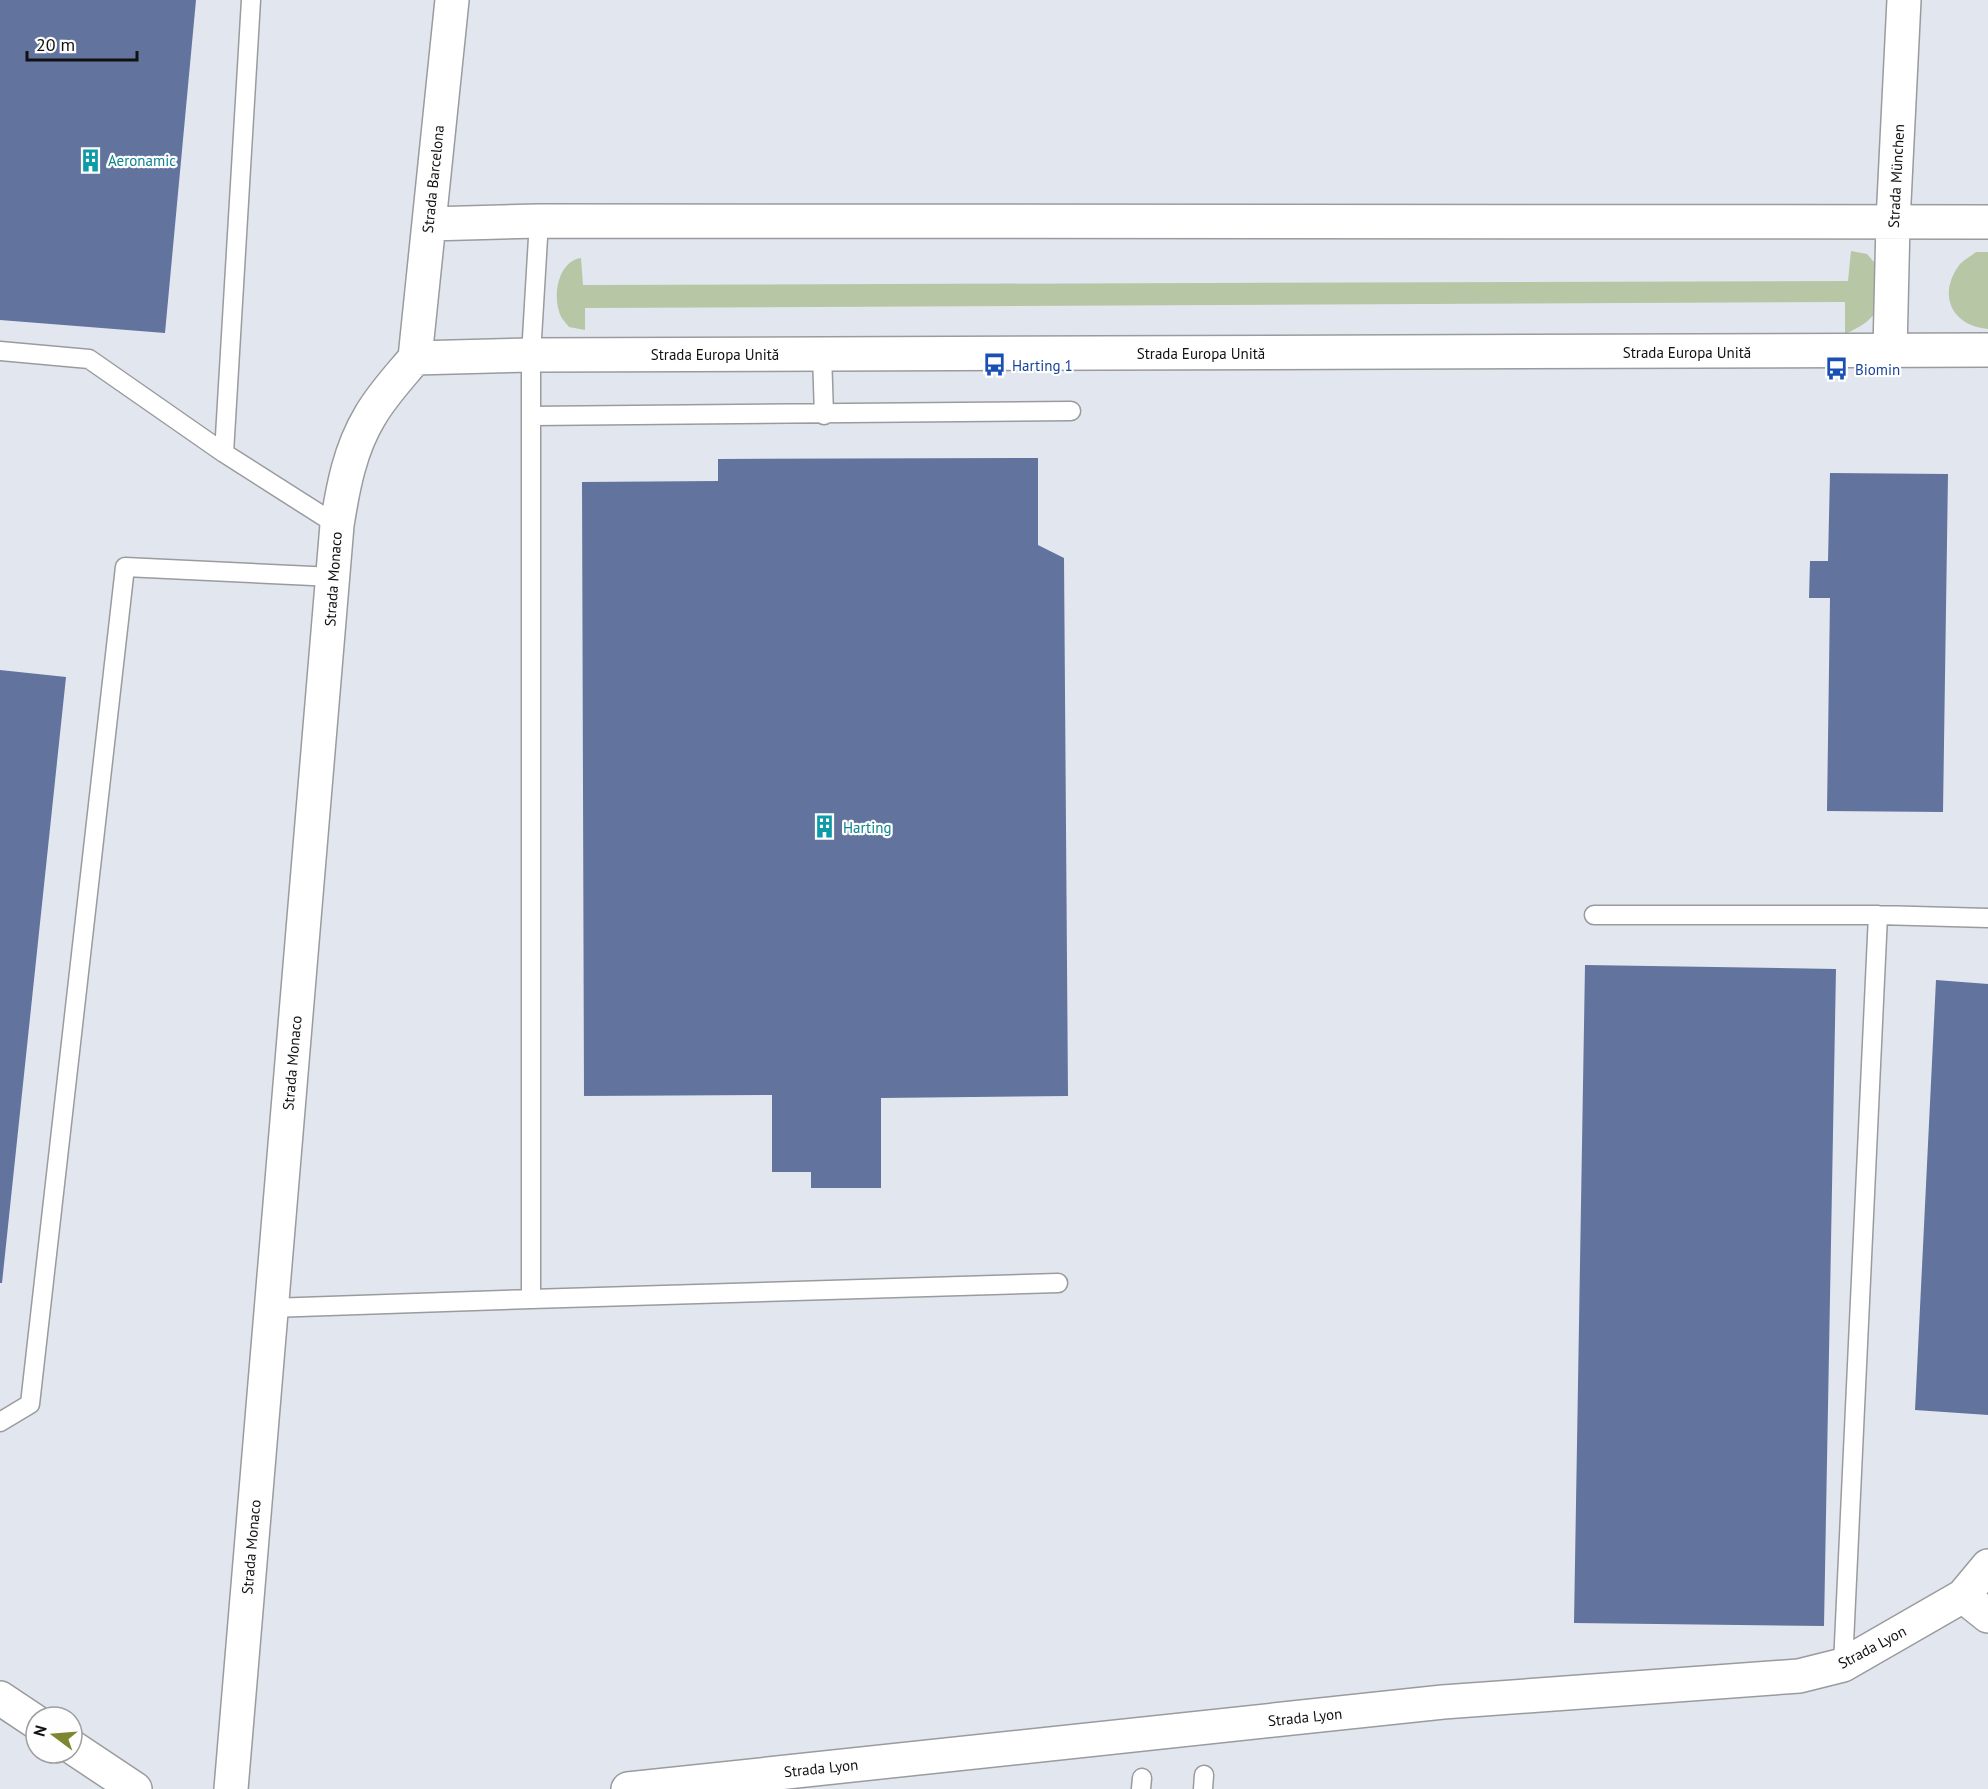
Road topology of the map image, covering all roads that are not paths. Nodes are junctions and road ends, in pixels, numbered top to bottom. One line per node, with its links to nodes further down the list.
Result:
1 (251, 0): 17 (lane)
2 (452, 0): 7 (street, Strada Barcelona)
3 (1904, 0): 5 (street, Strada München)
4 (539, 221): 5 (street); 7 (street); 12 (lane)
5 (1893, 222): 6 (street); 10 (street, Strada München)
6 (1988, 222)
7 (429, 224): 13 (street, Strada Barcelona)
8 (1988, 350): 10 (street, Strada Europa Unită)
9 (0, 351): 17 (lane)
10 (1890, 351): 11 (street, Strada Europa Unită)
11 (822, 354): 12 (street, Strada Europa Unită); 15 (lane)
12 (531, 355): 13 (street, Strada Europa Unită); 16 (lane)
13 (415, 357): 18 (street, Strada Monaco)
14 (1071, 411): 15 (lane)
15 (824, 415): 16 (lane)
16 (531, 416): 24 (lane)
17 (224, 453): 18 (lane)
18 (337, 525): 19 (street, Strada Monaco)
19 (334, 577): 25 (street, Strada Monaco); 26 (lane)
20 (1594, 915): 21 (lane)
21 (1878, 915): 22 (lane); 29 (lane)
22 (1988, 918)
23 (1058, 1283): 24 (lane)
24 (531, 1299): 25 (lane)
25 (271, 1308): 34 (street, Strada Monaco)
26 (0, 1422)
27 (1988, 1566): 28 (street, Strada Lyon)
28 (1976, 1606): 29 (street, Strada Lyon)
29 (1843, 1665): 35 (street, Strada Lyon)
30 (0, 1698): 31 (street)
31 (24, 1714)
32 (84, 1755): 33 (street)
33 (135, 1789)
34 (231, 1789)
35 (628, 1789)

